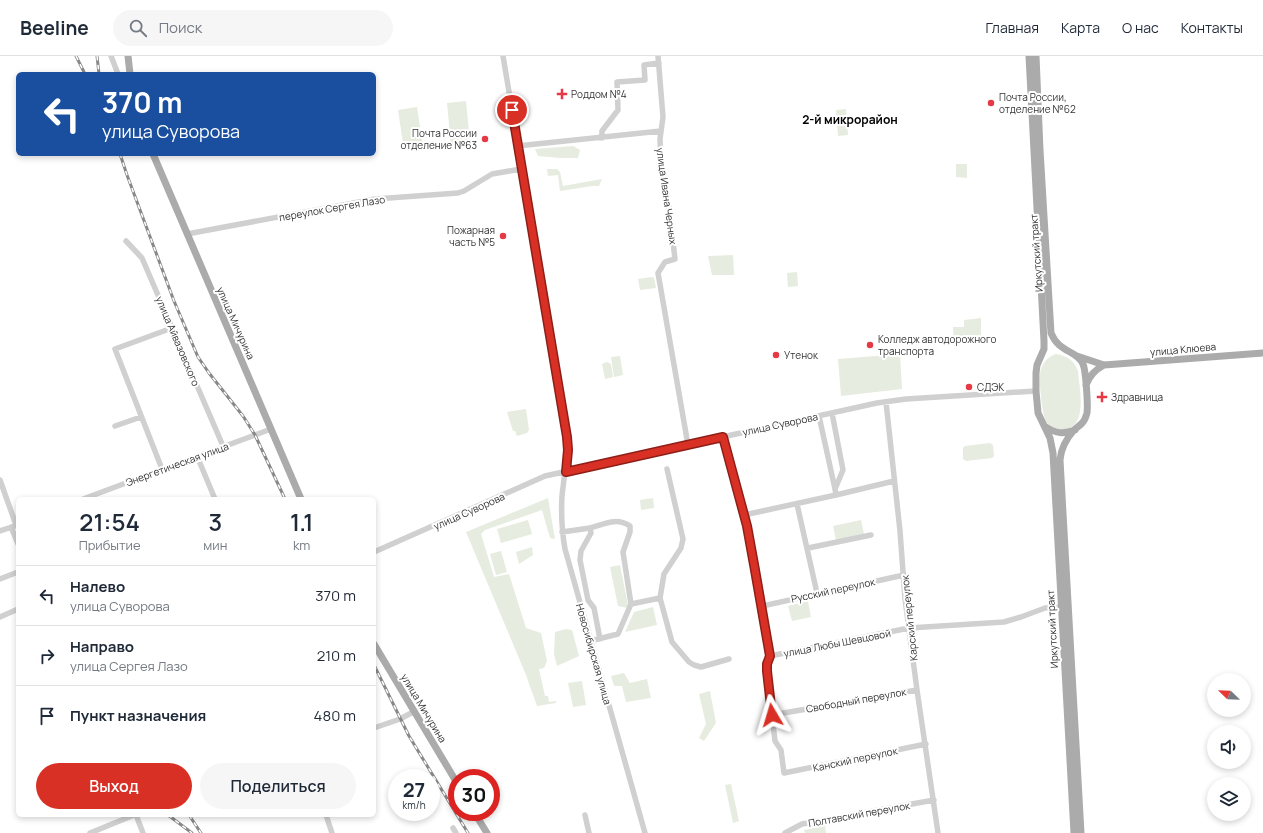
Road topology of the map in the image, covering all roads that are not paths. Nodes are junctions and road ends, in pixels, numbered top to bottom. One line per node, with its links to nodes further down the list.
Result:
1 (111, 56): 8 (street)
2 (128, 56): 9 (main road)
3 (502, 56): 12 (street, Новосибирская улица)
4 (658, 56): 7 (street, улица Ивана Черных)
5 (1029, 56): 22 (main road, Иркутский тракт)
6 (1036, 56): 19 (main road, Иркутский тракт)
7 (659, 63): 10 (street, улица Ивана Черных); 11 (street)
8 (117, 72)
9 (130, 72)
10 (662, 132): 11 (street); 32 (street, улица Ивана Черных)
11 (602, 138): 12 (street)
12 (517, 146): 14 (street, Новосибирская улица)
13 (154, 156): 15 (main road, улица Мичурина)
14 (521, 169): 15 (street, переулок Сергея Лазо); 37 (street, Новосибирская улица)
15 (187, 234): 29 (main road, улица Мичурина)
16 (126, 241): 17 (street, улица Айвазовского)
17 (172, 328): 26 (street); 33 (street, улица Айвазовского)
18 (1263, 353): 20 (main road, улица Клюева)
19 (1077, 356): 20 (main road, улица Клюева); 21 (main road, Иркутский тракт)
20 (1104, 365): 21 (main road)
21 (1086, 387): 30 (main road, Иркутский тракт)
22 (1036, 391): 23 (street, улица Суворова); 28 (main road, Иркутский тракт)
23 (886, 402): 24 (street, улица Суворова); 39 (street, Карский переулок)
24 (832, 413): 25 (street, улица Суворова); 40 (street)
25 (819, 416): 31 (street, улица Суворова); 40 (street)
26 (141, 417): 27 (street); 35 (street)
27 (115, 426)
28 (1044, 426): 30 (main road); 60 (main road, Иркутский тракт)
29 (271, 429): 33 (street, Энергетическая улица); 43 (main road, улица Мичурина)
30 (1075, 430): 60 (main road, Иркутский тракт)
31 (723, 437): 32 (street, улица Суворова); 45 (street)
32 (688, 445): 37 (street, улица Суворова)
33 (223, 446): 34 (street, Энергетическая улица)
34 (197, 456): 35 (street, Энергетическая улица); 42 (street)
35 (162, 469): 41 (street, Энергетическая улица)
36 (667, 469): 57 (street)
37 (566, 472): 49 (street, Новосибирская улица); 52 (street, улица Суворова)
38 (0, 480): 46 (street)
39 (894, 481): 40 (street); 54 (street, Карский переулок)
40 (835, 492): 44 (street)
41 (88, 497)
42 (213, 497)
43 (300, 497)
44 (797, 504): 45 (street); 51 (street)
45 (744, 515): 59 (street)
46 (15, 526): 48 (street)
47 (590, 528): 49 (street); 58 (street); 64 (street)
48 (0, 531)
49 (562, 532): 65 (street, Новосибирская улица)
50 (871, 535): 51 (street)
51 (808, 548): 56 (street)
52 (376, 551)
53 (16, 573): 55 (street)
54 (904, 575): 56 (street, Русский переулок); 63 (street, Карский переулок)
55 (0, 579)
56 (817, 593): 59 (street, Русский переулок)
57 (660, 598): 58 (street); 68 (street)
58 (631, 604): 64 (street)
59 (762, 606): 67 (street)
60 (1065, 607): 63 (street, улица Любы Шевцовой); 89 (main road, Иркутский тракт); 90 (main road, Иркутский тракт)
61 (16, 610): 62 (street)
62 (0, 616)
63 (909, 628): 67 (street, улица Любы Шевцовой); 69 (street, Карский переулок)
64 (600, 639): 65 (street)
65 (590, 641): 86 (street, Новосибирская улица)
66 (376, 647): 70 (main road, улица Мичурина)
67 (770, 656): 71 (street)
68 (729, 659)
69 (917, 690): 71 (street, Свободный переулок); 73 (street, Карский переулок)
70 (415, 710): 72 (street); 74 (main road, улица Мичурина)
71 (772, 715): 73 (street, Канский переулок)
72 (376, 727)
73 (926, 744): 75 (street, Карский переулок)
74 (449, 769)
75 (934, 800): 87 (street, Полтавский переулок); 88 (street, Карский переулок)
76 (585, 815): 85 (street)
77 (130, 817): 81 (street)
78 (136, 817): 82 (street)
79 (327, 817): 83 (street)
80 (480, 821): 84 (main road)
81 (90, 833)
82 (143, 833)
83 (332, 833)
84 (487, 833)
85 (589, 833)
86 (645, 833)
87 (785, 833)
88 (938, 833)
89 (1074, 833)
90 (1081, 833)

